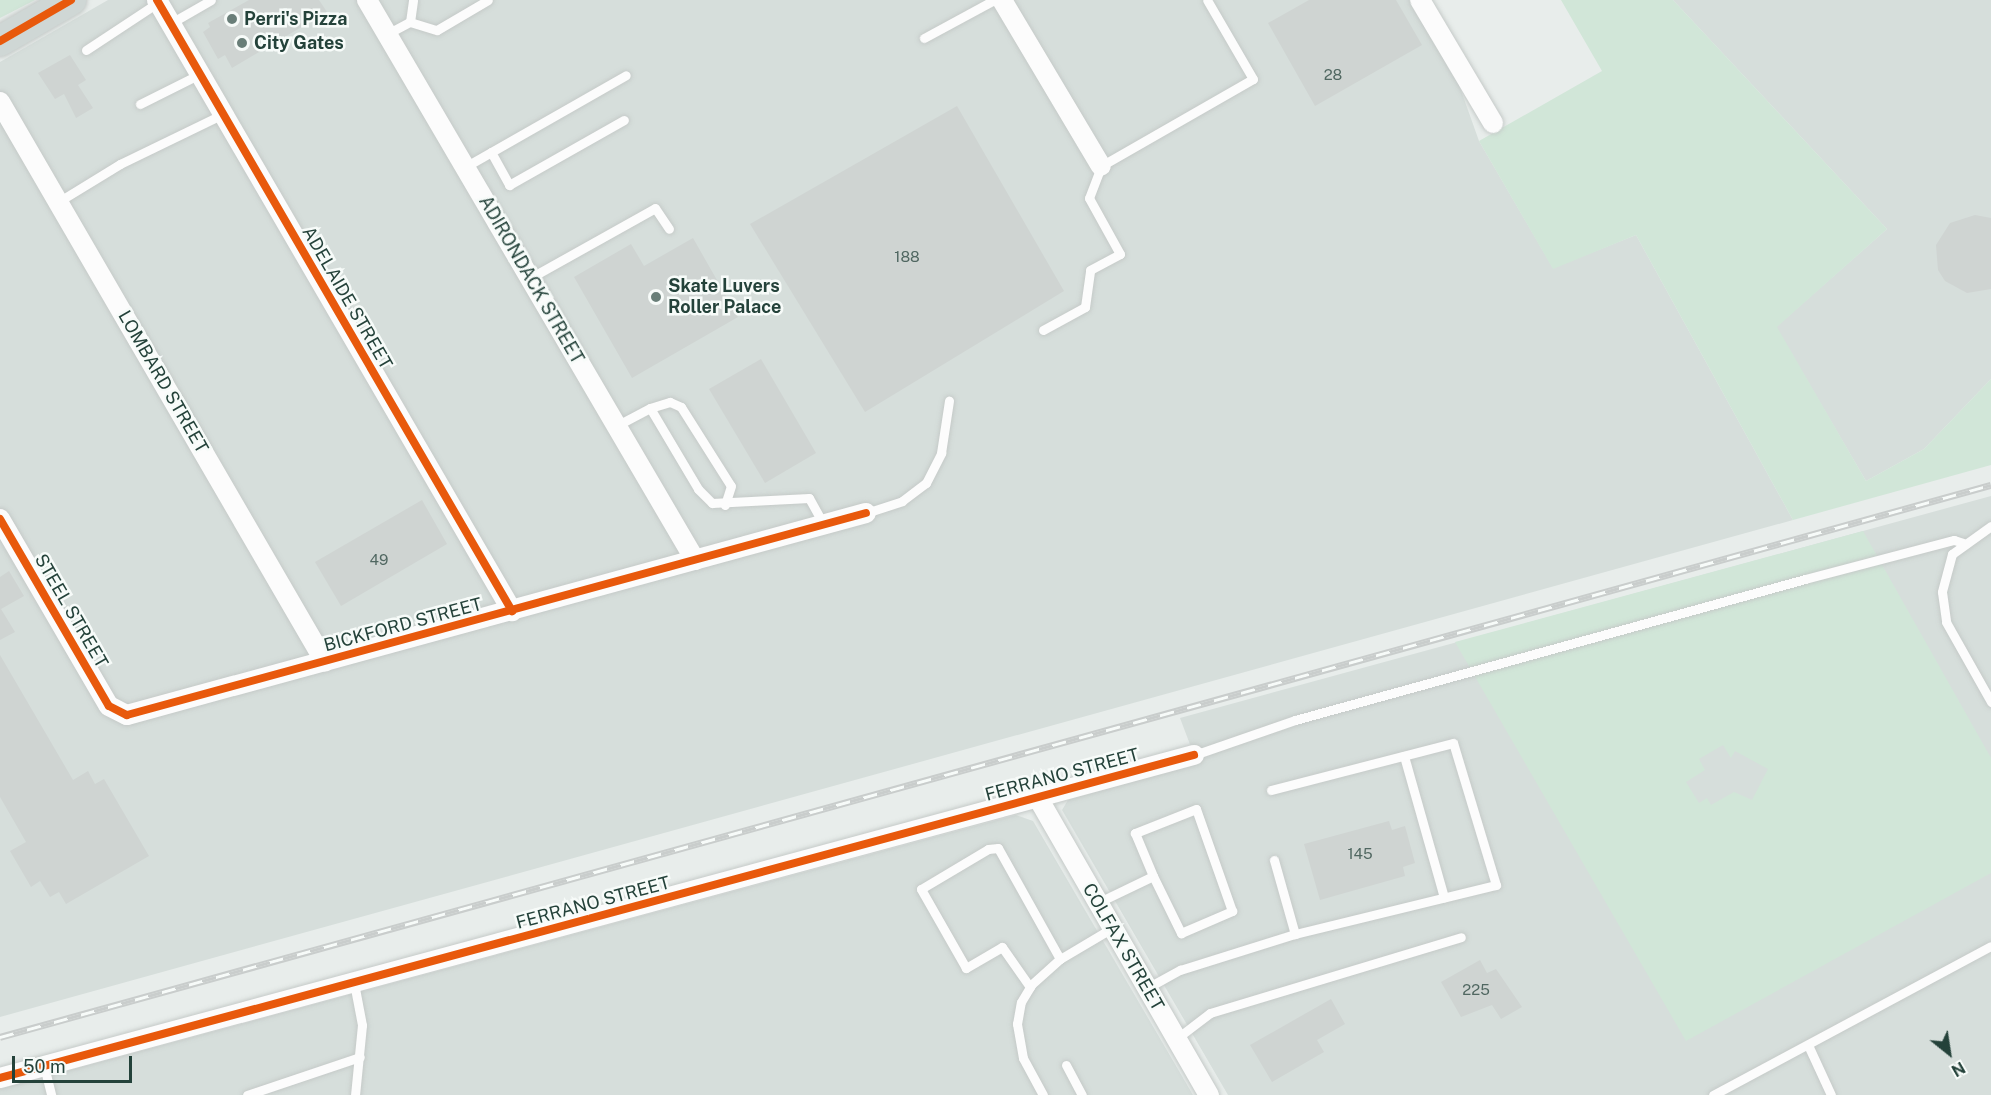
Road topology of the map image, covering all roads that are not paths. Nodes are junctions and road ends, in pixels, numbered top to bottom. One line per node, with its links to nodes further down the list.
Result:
1 (71, 0): 15 (main road)
2 (211, 0): 12 (lane)
3 (367, 0): 13 (street, ADIRONDACK STREET)
4 (413, 0): 11 (lane)
5 (488, 0): 11 (lane)
6 (994, 0): 14 (lane)
7 (1002, 0): 25 (street)
8 (1207, 0): 25 (lane)
9 (1420, 0): 23 (street)
10 (159, 1): 12 (street, ADELAIDE STREET); 16 (lane)
11 (410, 22): 13 (lane)
12 (171, 23): 17 (street, ADELAIDE STREET)
13 (387, 34): 26 (street, ADIRONDACK STREET)
14 (924, 38)
15 (0, 41)
16 (86, 50)
17 (200, 74): 20 (lane); 21 (street, ADELAIDE STREET)
18 (626, 75): 24 (lane)
19 (0, 102): 27 (street, LOMBARD STREET)
20 (140, 104)
21 (223, 114): 27 (lane); 41 (street, ADELAIDE STREET)
22 (624, 120): 24 (lane)
23 (1493, 123)
24 (491, 152): 26 (lane)
25 (1101, 166): 30 (lane)
26 (465, 167): 29 (street, ADIRONDACK STREET)
27 (58, 202): 42 (street, LOMBARD STREET)
28 (669, 229): 29 (lane)
29 (530, 278): 33 (street, ADIRONDACK STREET)
30 (1043, 330)
31 (949, 401): 35 (lane)
32 (650, 408): 33 (lane); 34 (lane); 34 (lane)
33 (616, 426): 40 (street, ADIRONDACK STREET)
34 (725, 505): 37 (lane)
35 (866, 513): 37 (street, BICKFORD STREET)
36 (0, 519): 44 (street, STEEL STREET)
37 (824, 525): 40 (street, BICKFORD STREET)
38 (1991, 526): 39 (lane)
39 (1963, 543): 43 (lane); 45 (lane)
40 (695, 560): 41 (street, BICKFORD STREET)
41 (512, 611): 42 (street, BICKFORD STREET)
42 (325, 662): 44 (street, BICKFORD STREET)
43 (1991, 702)
44 (121, 715)
45 (1194, 755): 48 (street, FERRANO STREET)
46 (1404, 756): 47 (lane); 51 (lane); 51 (lane)
47 (1271, 790)
48 (1038, 798): 52 (street, COLFAX STREET); 58 (street, FERRANO STREET)
49 (1274, 860): 54 (lane)
50 (1153, 876): 50 (lane); 52 (lane)
51 (1444, 897): 54 (lane)
52 (1097, 903): 53 (street, COLFAX STREET)
53 (1112, 928): 57 (lane); 60 (street, COLFAX STREET)
54 (1295, 934): 60 (lane)
55 (1461, 937): 61 (lane)
56 (1991, 946): 62 (lane)
57 (1060, 959): 59 (lane); 59 (lane)
58 (354, 983): 63 (lane); 65 (street, FERRANO STREET)
59 (1030, 987): 70 (lane)
60 (1147, 988): 61 (street, COLFAX STREET)
61 (1176, 1039): 72 (street, COLFAX STREET)
62 (1808, 1045): 73 (lane); 74 (lane)
63 (360, 1057): 68 (lane); 69 (lane)
64 (1066, 1065): 71 (lane)
65 (44, 1066): 66 (street, FERRANO STREET); 67 (lane)
66 (0, 1078)
67 (51, 1095)
68 (247, 1095)
69 (355, 1095)
70 (1043, 1095)
71 (1082, 1095)
72 (1209, 1095)
73 (1713, 1095)
74 (1831, 1095)

